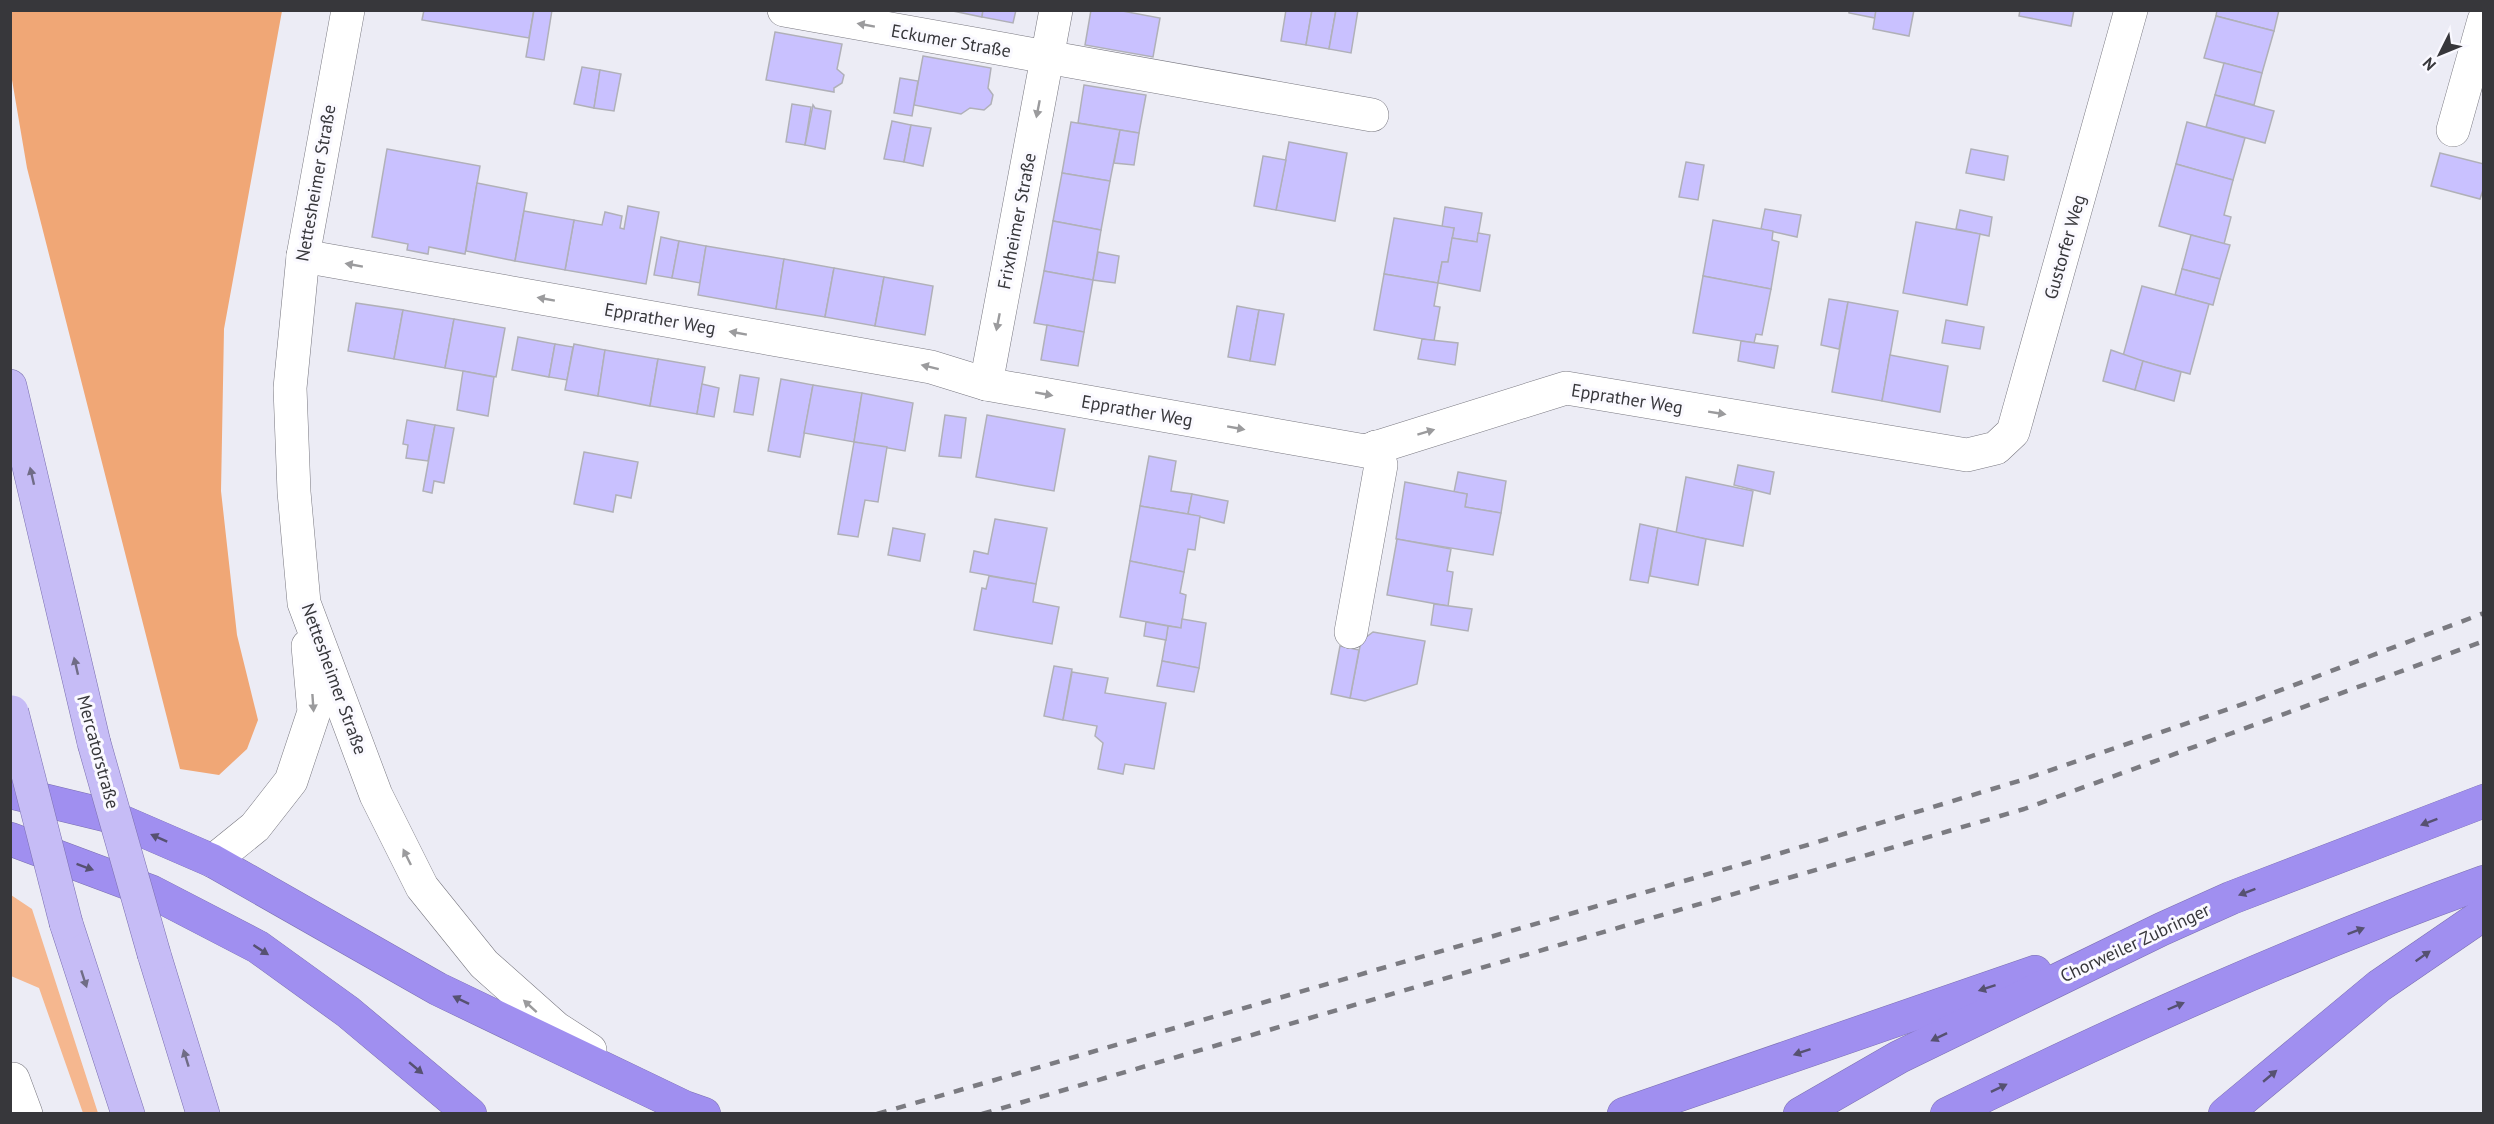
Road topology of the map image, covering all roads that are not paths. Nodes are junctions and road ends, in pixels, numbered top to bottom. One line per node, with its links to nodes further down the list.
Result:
1 (348, 10): 9 (street, Nettesheimer Straße)
2 (784, 10): 6 (street, Eckumer Straße, one-way to 2)
3 (1056, 10): 6 (street, Frixheimer Straße)
4 (2131, 10): 13 (street, Gustorfer Weg)
5 (2484, 20): 8 (street)
6 (1047, 58): 7 (street); 10 (street, Frixheimer Straße, one-way to 10)
7 (1372, 116)
8 (2453, 130)
9 (303, 256): 10 (street, Epprather Weg, one-way to 9); 14 (street, Nettesheimer Straße)
10 (986, 384): 12 (street, Epprather Weg, one-way to 12)
11 (10, 386): 28 (main road, Mercatorstraße, one-way to 11, bridge)
12 (1376, 447): 13 (street, Epprather Weg, one-way to 13); 15 (street)
13 (1967, 455)
14 (304, 603): 20 (street, one-way to 20); 25 (street, Nettesheimer Straße, one-way to 14)
15 (1351, 632)
16 (11, 708): 27 (main road, one-way to 27, bridge)
17 (10, 792): 20 (highway, one-way to 17)
18 (2484, 801): 23 (highway, Chorweiler Zubringer, one-way to 23)
19 (10, 839): 29 (highway, one-way to 29)
20 (213, 861): 25 (highway, one-way to 20)
21 (2484, 882): 32 (highway, one-way to 21)
22 (2484, 914): 33 (highway, one-way to 22)
23 (2162, 930): 30 (highway, one-way to 30); 31 (highway, Chorweiler Zubringer, one-way to 31)
24 (10, 1080): 26 (street)
25 (694, 1110)
26 (26, 1113)
27 (128, 1113)
28 (203, 1113)
29 (470, 1113)
30 (1624, 1113)
31 (1800, 1113)
32 (1947, 1113)
33 (2224, 1113)

